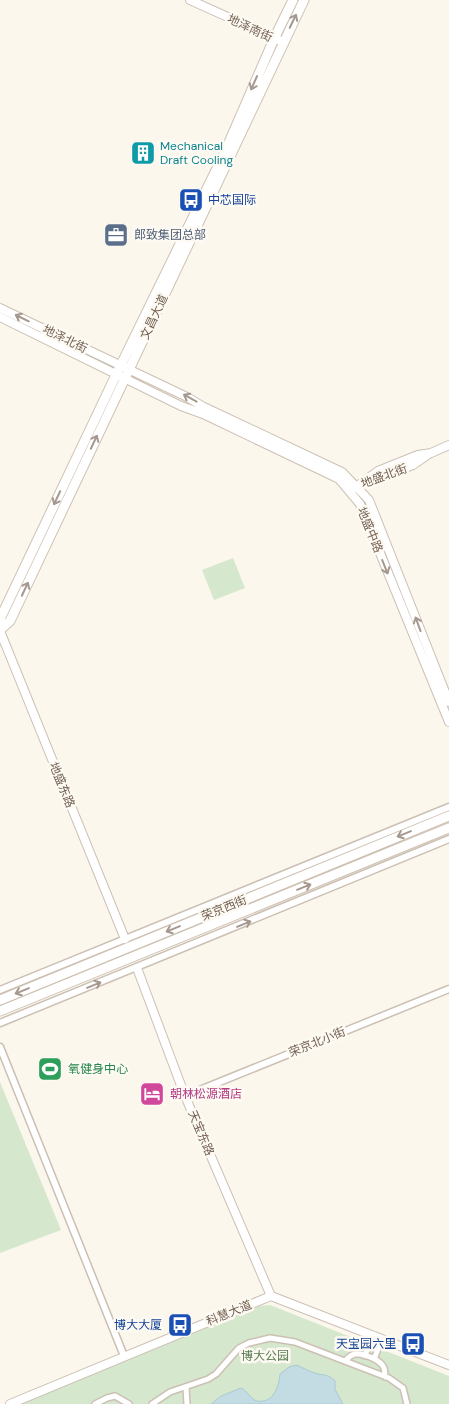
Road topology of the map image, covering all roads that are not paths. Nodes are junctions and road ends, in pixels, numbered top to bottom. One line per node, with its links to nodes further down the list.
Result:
1 (190, 0): 4 (street, 地泽南街)
2 (293, 0): 4 (main road, 文昌大道)
3 (304, 0): 4 (main road, 文昌大道, one-way to 3)
4 (278, 41): 7 (main road, 文昌大道, one-way to 7); 8 (main road, 文昌大道)
5 (0, 308): 7 (street, 地泽北街, one-way to 5)
6 (0, 317): 9 (street, 地泽北街)
7 (120, 366): 8 (street, 地泽北街); 9 (main road, 文昌大道)
8 (129, 370): 10 (main road, 文昌大道); 12 (street, 地盛中路, one-way to 8)
9 (116, 375): 10 (street, 地泽北街); 13 (main road, 文昌大道, one-way to 13)
10 (125, 379): 12 (street, 地盛中路); 14 (main road, 文昌大道, one-way to 10)
11 (449, 446): 12 (street, 地盛北街)
12 (352, 489): 15 (street, 地盛中路, one-way to 12); 17 (street, 地盛中路, one-way to 17)
13 (0, 625)
14 (0, 631): 22 (street, 地盛东路)
15 (446, 687): 16 (street, 地盛中路)
16 (449, 702)
17 (449, 722)
18 (449, 807): 22 (street)
19 (449, 816): 26 (main road, 荣京西街, one-way to 26)
20 (449, 828): 27 (main road, 荣京西街, one-way to 20)
21 (449, 839): 23 (street, one-way to 21)
22 (125, 939): 25 (street)
23 (137, 968): 28 (street, one-way to 23); 30 (street, 天宝东路)
24 (449, 989): 30 (street, 荣京北小街)
25 (0, 990)
26 (0, 1000)
27 (0, 1011)
28 (0, 1023)
29 (0, 1047): 34 (street)
30 (185, 1096): 31 (street, 天宝东路)
31 (271, 1296): 32 (street); 34 (street, 科慧大道)
32 (372, 1335): 33 (street); 35 (street)
33 (382, 1339): 36 (street); 38 (street)
34 (124, 1356): 41 (street, 科慧大道)
35 (365, 1356): 36 (street); 37 (street)
36 (374, 1359): 39 (street)
37 (345, 1362): 39 (street); 40 (street)
38 (449, 1365)
39 (385, 1377): 46 (street)
40 (186, 1388): 44 (street); 45 (street)
41 (10, 1404)
42 (95, 1404): 43 (street)
43 (129, 1404)
44 (152, 1404)
45 (187, 1404)
46 (407, 1404)

